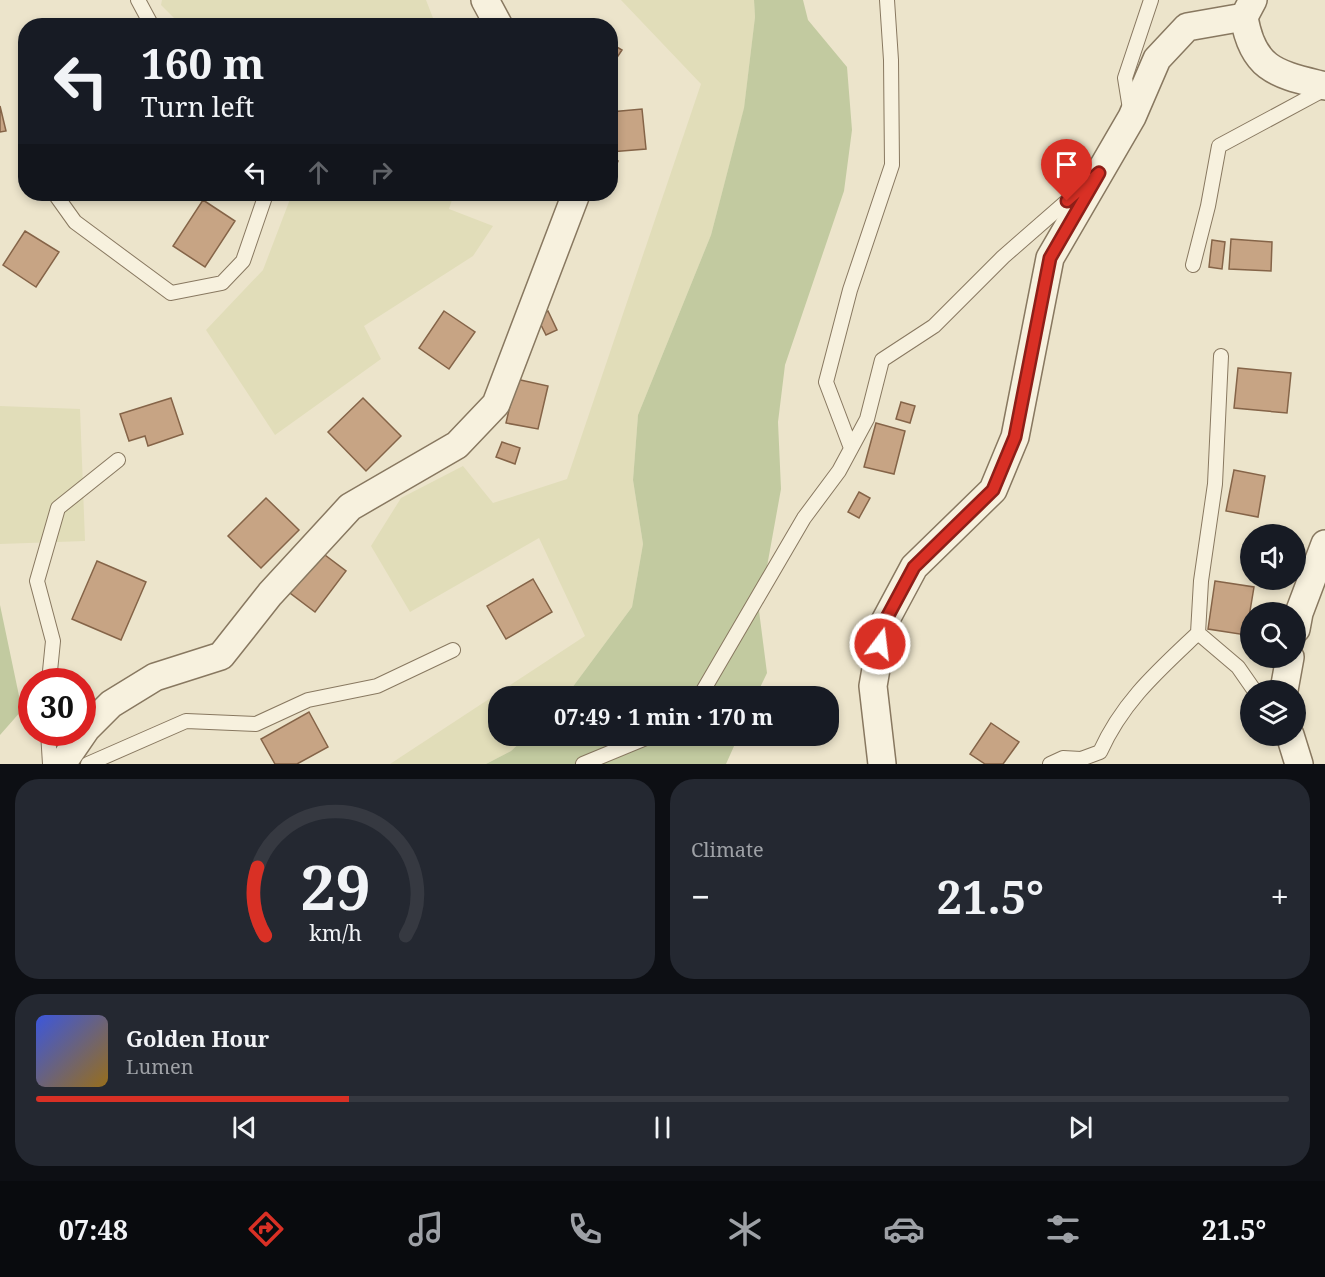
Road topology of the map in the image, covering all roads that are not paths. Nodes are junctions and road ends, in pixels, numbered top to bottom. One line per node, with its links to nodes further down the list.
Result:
1 (138, 0): 6 (lane)
2 (485, 0): 7 (street)
3 (887, 0): 16 (lane)
4 (1150, 0): 9 (lane)
5 (1248, 16): 8 (street); 9 (street)
6 (148, 18)
7 (495, 18)
8 (1325, 87): 14 (lane)
9 (1132, 117): 10 (street)
10 (1099, 173): 16 (lane); 31 (street)
11 (60, 201): 12 (lane)
12 (264, 201)
13 (573, 201): 28 (street)
14 (1193, 265)
15 (1221, 356): 20 (lane)
16 (851, 448): 24 (lane)
17 (118, 460): 22 (lane)
18 (1325, 544): 19 (street)
19 (1303, 602)
20 (1198, 633): 23 (lane); 32 (lane)
21 (453, 650): 29 (lane)
22 (50, 668)
23 (1247, 680)
24 (706, 686)
25 (49, 746): 27 (lane)
26 (626, 746): 30 (lane)
27 (50, 764)
28 (62, 764)
29 (88, 764)
30 (583, 764)
31 (882, 764)
32 (1050, 764)

